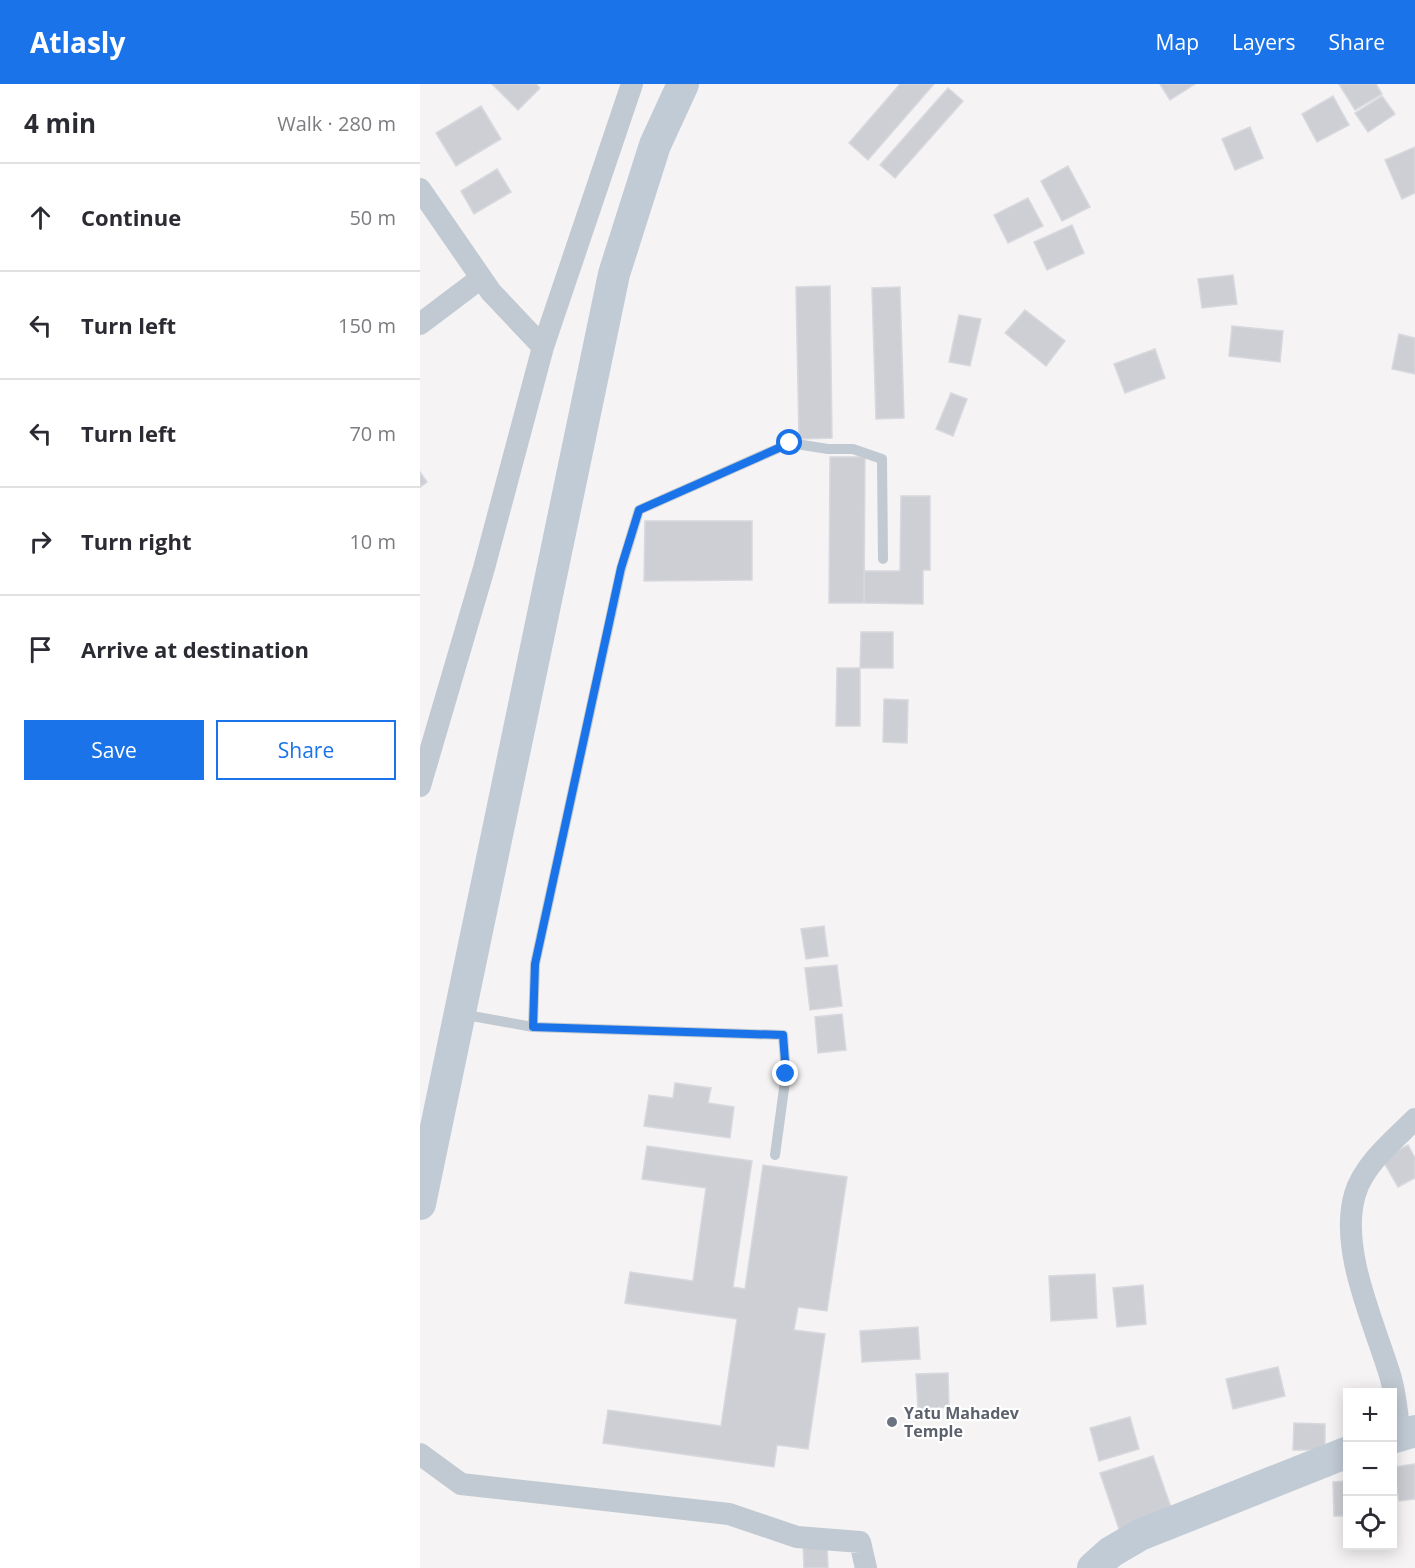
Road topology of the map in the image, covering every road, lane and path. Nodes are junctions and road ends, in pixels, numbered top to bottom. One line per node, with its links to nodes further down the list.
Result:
1 (632, 84): 6 (street)
2 (683, 84): 9 (main road)
3 (420, 189): 4 (street)
4 (481, 278): 5 (street); 6 (street)
5 (420, 324)
6 (543, 347): 8 (street)
7 (883, 559): 10 (lane)
8 (422, 769)
9 (460, 1014): 10 (lane); 13 (main road)
10 (533, 1027): 12 (lane)
11 (1415, 1119): 14 (street)
12 (775, 1155)
13 (420, 1204)
14 (1403, 1435)
15 (420, 1454): 17 (street)
16 (1343, 1454): 18 (main road)
17 (866, 1568)
18 (1093, 1568)

